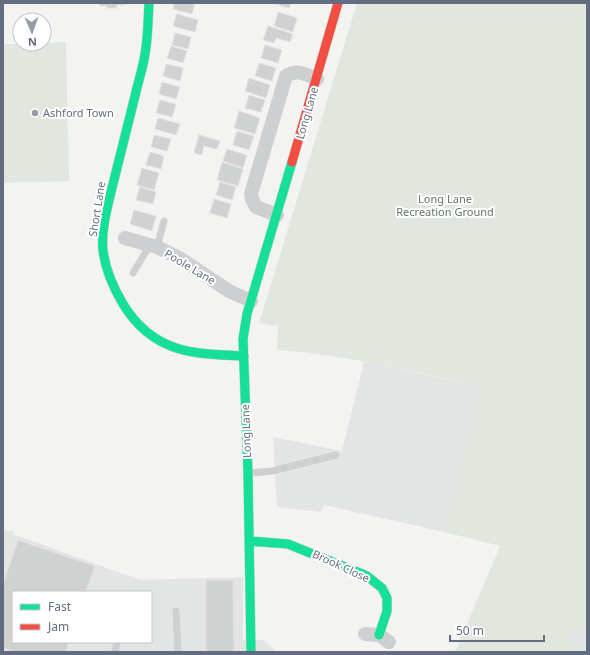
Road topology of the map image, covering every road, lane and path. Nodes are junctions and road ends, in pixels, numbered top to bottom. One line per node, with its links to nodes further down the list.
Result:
1 (149, 3): 10 (street, Short Lane)
2 (338, 3): 3 (street, Long Lane)
3 (317, 79): 4 (street, Long Lane); 4 (street, Long Lane)
4 (277, 216): 9 (street, Long Lane)
5 (164, 221): 7 (lane)
6 (125, 238): 7 (street, Poole Lane)
7 (153, 246): 8 (lane); 9 (street, Poole Lane)
8 (133, 273)
9 (251, 301): 10 (street, Long Lane)
10 (244, 356): 12 (street, Long Lane)
11 (336, 454): 12 (lane)
12 (248, 473): 13 (street, Long Lane)
13 (249, 541): 16 (street, Brook Close); 18 (street, Long Lane)
14 (176, 611): 17 (lane)
15 (365, 634): 16 (street, Brook Close)
16 (384, 638)
17 (178, 652)
18 (250, 652)

